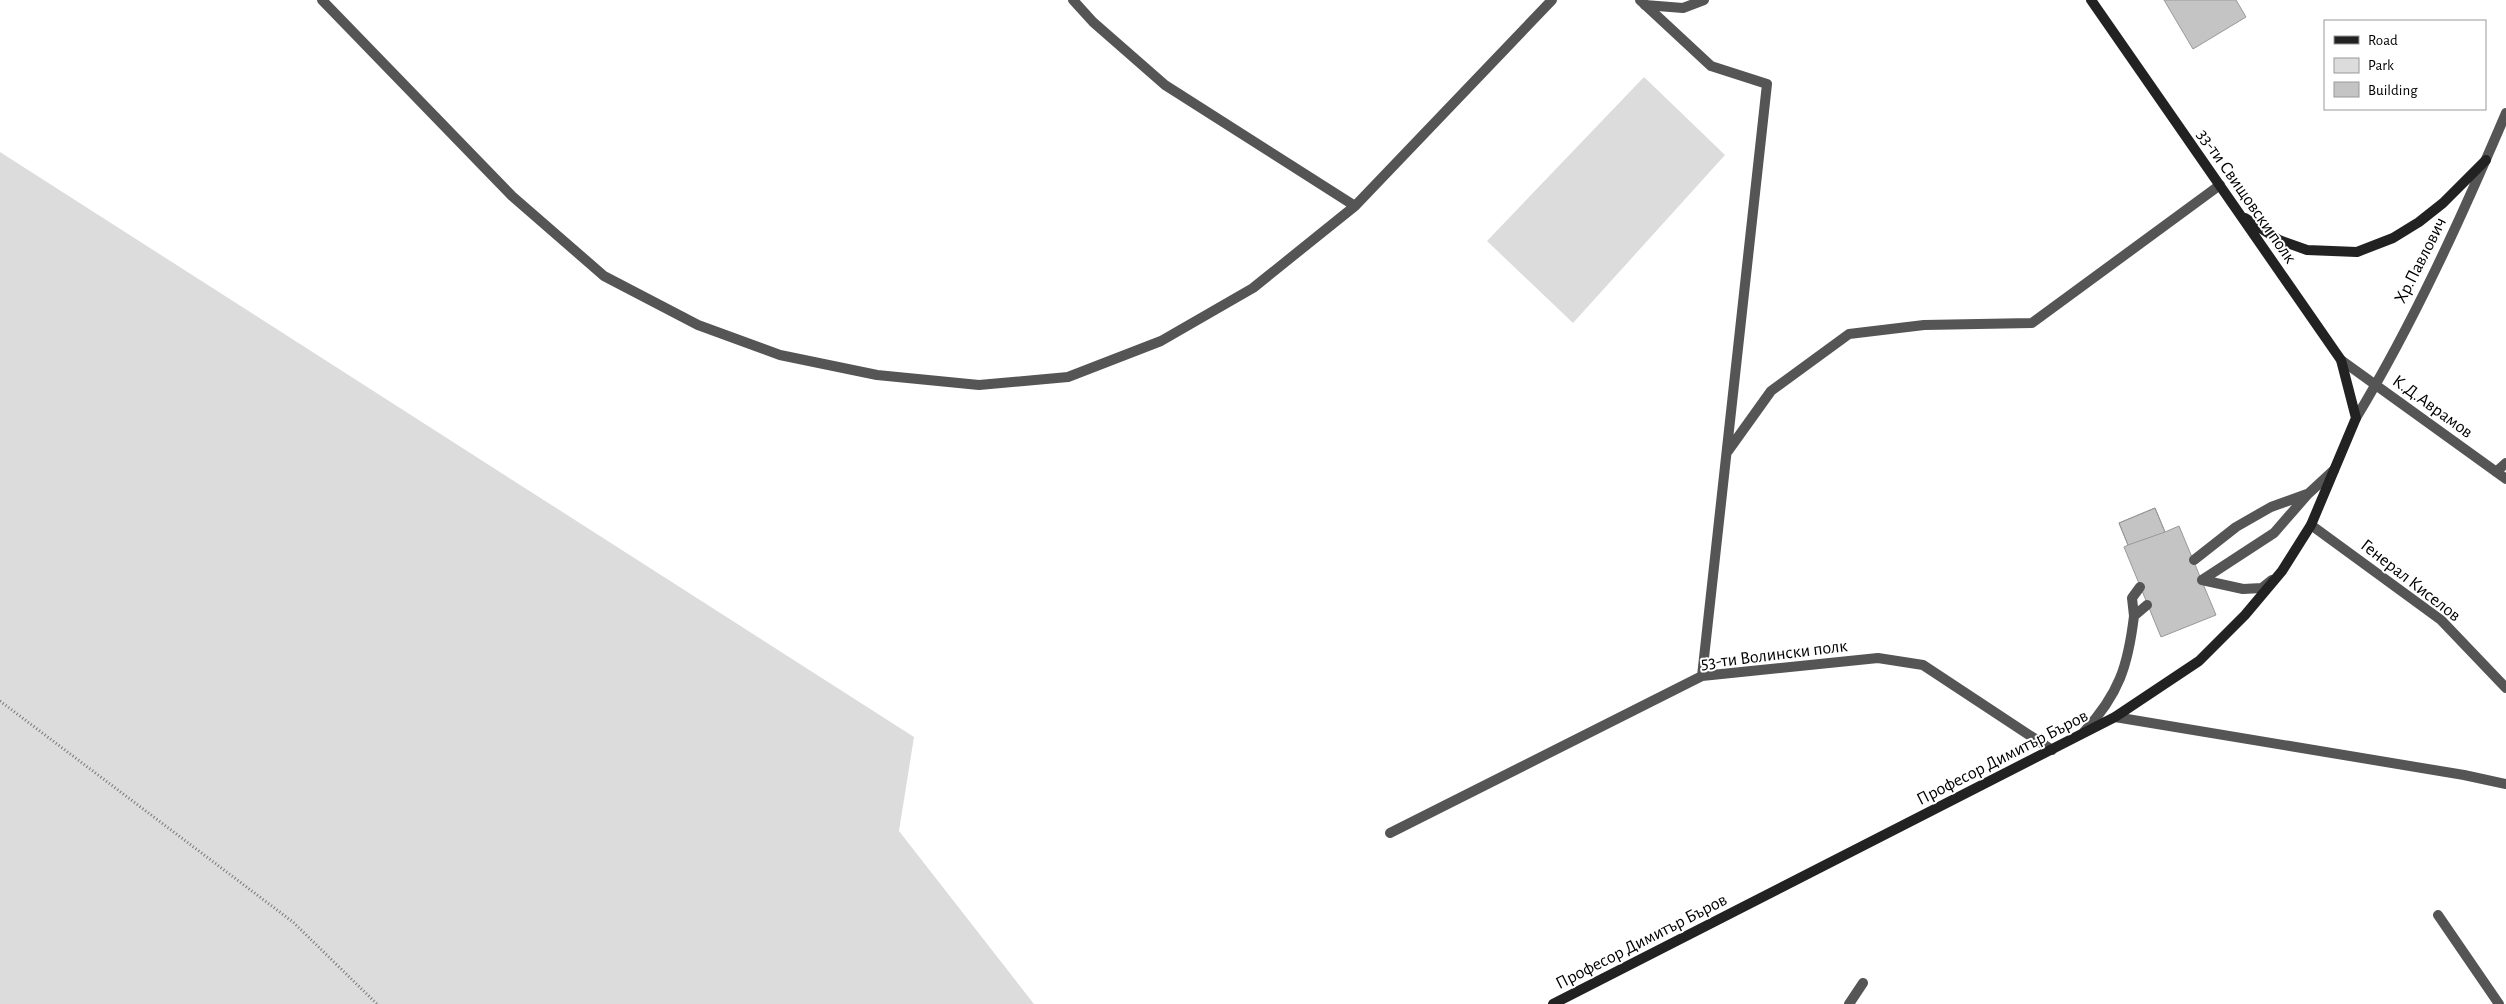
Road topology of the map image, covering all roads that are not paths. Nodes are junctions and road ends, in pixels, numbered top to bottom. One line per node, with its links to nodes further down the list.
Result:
1 (322, 0): 10 (street)
2 (1073, 0): 10 (street)
3 (1552, 0): 10 (street)
4 (1704, 0): 6 (street)
5 (2091, 0): 9 (main road, 33-ти Свищовски полк)
6 (1642, 2): 15 (street)
7 (2506, 113): 8 (street, Хр.Павлович)
8 (2486, 160): 11 (main road); 13 (street, Хр.Павлович)
9 (2220, 186): 11 (main road, 33-ти Свищовски полк); 15 (street)
10 (1356, 206)
11 (2241, 216): 12 (main road, 33-ти Свищовски полк)
12 (2341, 360): 13 (street, К.Д.Аврамов); 14 (main road, 33-ти Свищовски полк)
13 (2376, 385): 14 (street, Хр.Павлович); 18 (street, К.Д.Аврамов)
14 (2356, 418): 17 (main road, Професор Димитър Бъров)
15 (1727, 453): 27 (street)
16 (2506, 463): 18 (street)
17 (2337, 468): 20 (street); 21 (main road, Професор Димитър Бъров)
18 (2496, 472): 19 (street, К.Д.Аврамов)
19 (2506, 480)
20 (2308, 494): 22 (street); 23 (street)
21 (2311, 525): 23 (main road, Професор Димитър Бъров); 28 (street, Генерал Киселов)
22 (2194, 560)
23 (2282, 571): 29 (main road, Професор Димитър Бъров)
24 (2140, 587): 26 (street)
25 (2147, 605): 26 (street)
26 (2134, 616): 30 (street)
27 (1702, 676): 31 (street, 53-ти Волински полк); 33 (street, 53-ти Волински полк)
28 (2506, 688)
29 (2115, 718): 30 (main road, Професор Димитър Бъров); 32 (street)
30 (2082, 735): 31 (main road, Професор Димитър Бъров)
31 (2052, 750): 36 (main road, Професор Димитър Бъров)
32 (2506, 784)
33 (1390, 833)
34 (2438, 915): 38 (street)
35 (1863, 983): 37 (street)
36 (1553, 1004)
37 (1849, 1004)
38 (2499, 1004)

